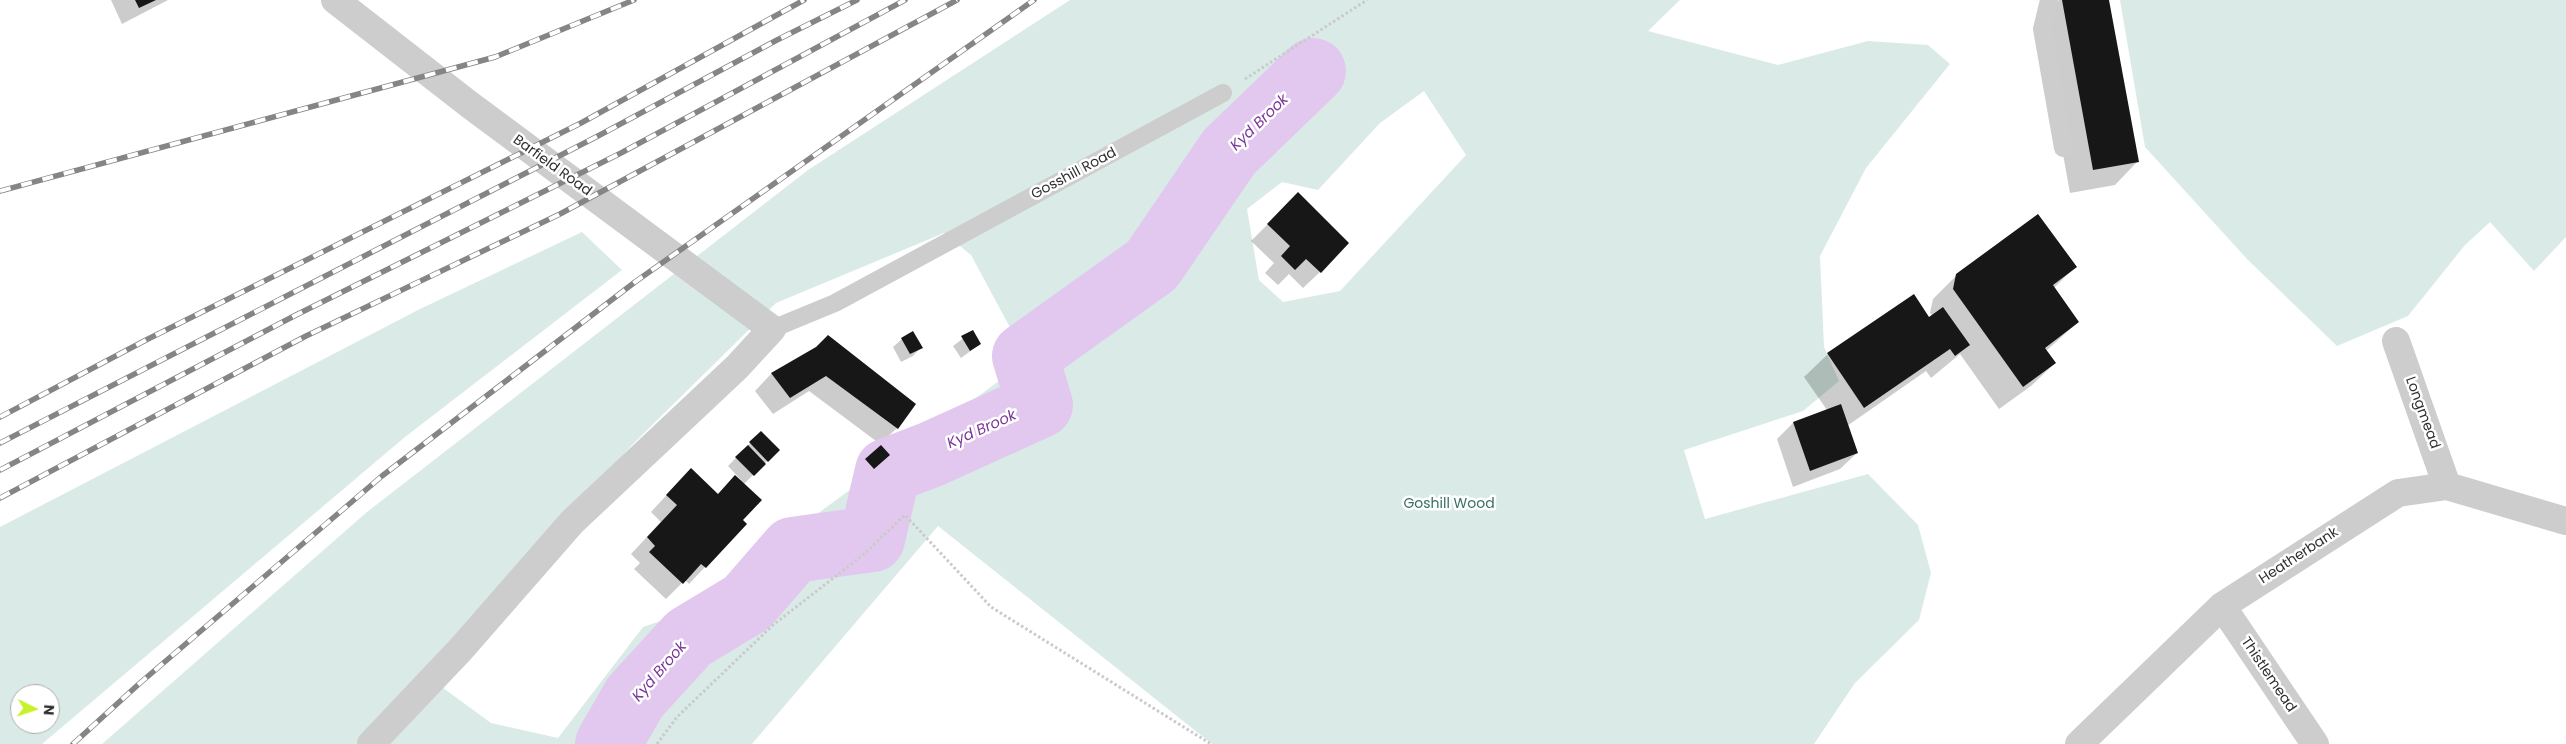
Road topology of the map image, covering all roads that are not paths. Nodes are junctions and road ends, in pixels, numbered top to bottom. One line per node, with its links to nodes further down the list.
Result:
1 (336, 0): 5 (street, Barfield Road)
2 (2049, 0): 4 (lane)
3 (1223, 93): 5 (lane, Gosshill Road)
4 (2063, 148)
5 (772, 329): 10 (street)
6 (2396, 341): 7 (street, Longmead)
7 (2448, 486): 8 (street, Heatherbank); 9 (street, Heatherbank)
8 (2566, 521)
9 (2222, 606): 11 (street, Heatherbank); 12 (street, Thistlemead)
10 (371, 744)
11 (2079, 744)
12 (2315, 744)

